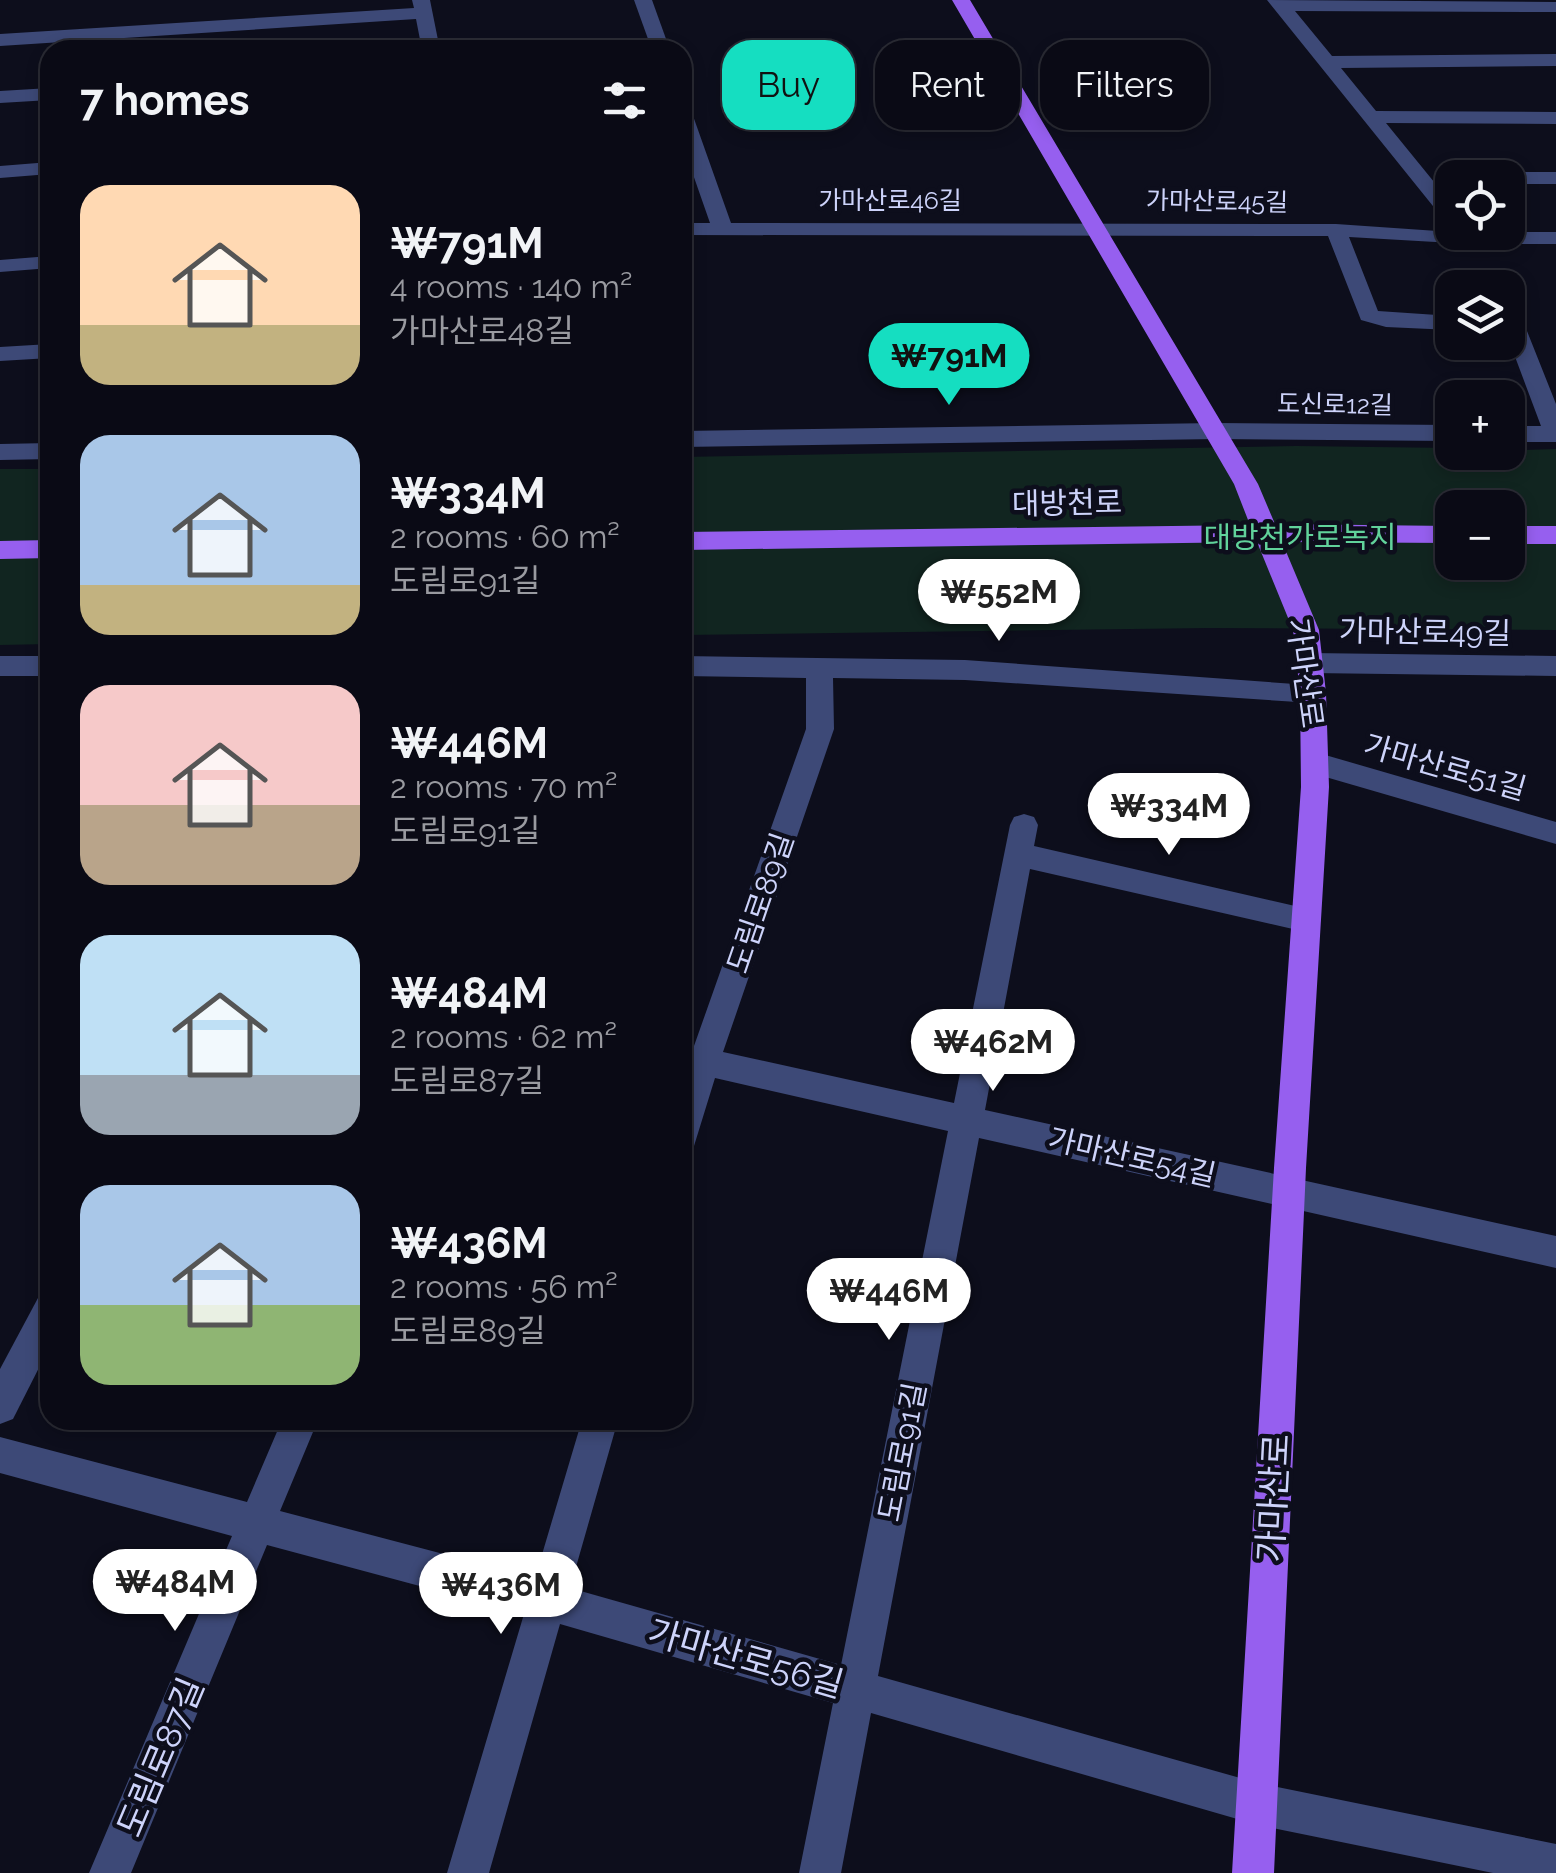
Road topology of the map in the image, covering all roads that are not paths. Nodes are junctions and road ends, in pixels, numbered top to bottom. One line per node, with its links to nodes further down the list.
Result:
1 (643, 0): 8 (street)
2 (961, 0): 23 (main road, 가마산로)
3 (1279, 3): 5 (street); 10 (street)
4 (422, 6): 6 (street); 7 (street)
5 (1556, 7)
6 (0, 40)
7 (429, 40)
8 (657, 40)
9 (1556, 60): 10 (street)
10 (1326, 62): 13 (street)
11 (40, 95): 12 (street)
12 (0, 98)
13 (1371, 117): 14 (street); 18 (street)
14 (1556, 118)
15 (692, 141): 24 (street)
16 (40, 169): 17 (street)
17 (0, 172)
18 (1420, 178): 19 (street); 22 (street)
19 (1435, 178)
20 (1525, 178): 21 (street)
21 (1556, 178)
22 (1435, 196)
23 (1096, 228): 24 (street, 가마산로46길); 26 (street, 가마산로45길); 36 (main road, 가마산로)
24 (723, 229): 25 (street, 가마산로46길)
25 (692, 230)
26 (1336, 230): 27 (street, 가마산로45길); 32 (street)
27 (1435, 234)
28 (1525, 237): 29 (street, 가마산로45길)
29 (1556, 238)
30 (40, 263): 31 (street)
31 (0, 266)
32 (1435, 322)
33 (40, 352): 34 (street)
34 (0, 354)
35 (1525, 354): 39 (street)
36 (1216, 431): 37 (street, 도신로12길); 40 (street, 도신로12길); 43 (main road, 가마산로)
37 (1435, 433)
38 (1525, 434): 39 (street)
39 (1556, 434)
40 (692, 439)
41 (40, 450): 42 (street)
42 (0, 452)
43 (1269, 533): 44 (main road, 대방천로); 47 (main road, 대방천로); 50 (main road, 가마산로)
44 (1435, 534)
45 (1525, 535): 46 (main road)
46 (1556, 535)
47 (692, 541)
48 (40, 549): 49 (main road)
49 (0, 550)
50 (1310, 663): 55 (street, 가마산로49길); 56 (main road, 가마산로)
51 (0, 666): 52 (street)
52 (40, 666)
53 (692, 666): 54 (street)
54 (820, 668): 56 (street); 60 (street, 도림로89길)
55 (1551, 672)
56 (1313, 693): 57 (main road, 가마산로)
57 (1315, 763): 58 (street, 가마산로51길); 59 (main road, 가마산로)
58 (1556, 833)
59 (1306, 920): 61 (street, 도림로91길); 62 (main road, 가마산로)
60 (693, 1060): 61 (street, 가마산로54길)
61 (966, 1120): 62 (street, 가마산로54길); 71 (street, 도림로91길)
62 (1289, 1192): 63 (street); 72 (main road, 가마산로)
63 (1556, 1252)
64 (40, 1329): 65 (street)
65 (0, 1406)
66 (296, 1430): 69 (street, 도림로87길)
67 (597, 1430): 70 (street)
68 (0, 1455): 69 (street, 가마산로56길)
69 (259, 1524): 70 (street, 가마산로56길); 74 (street, 도림로87길)
70 (547, 1601): 71 (street, 가마산로56길); 75 (street)
71 (856, 1689): 72 (street, 가마산로56길); 76 (street, 도림로91길)
72 (1258, 1804): 73 (street); 77 (main road, 가마산로)
73 (1556, 1865)
74 (110, 1873)
75 (468, 1873)
76 (820, 1873)
77 (1253, 1873)

